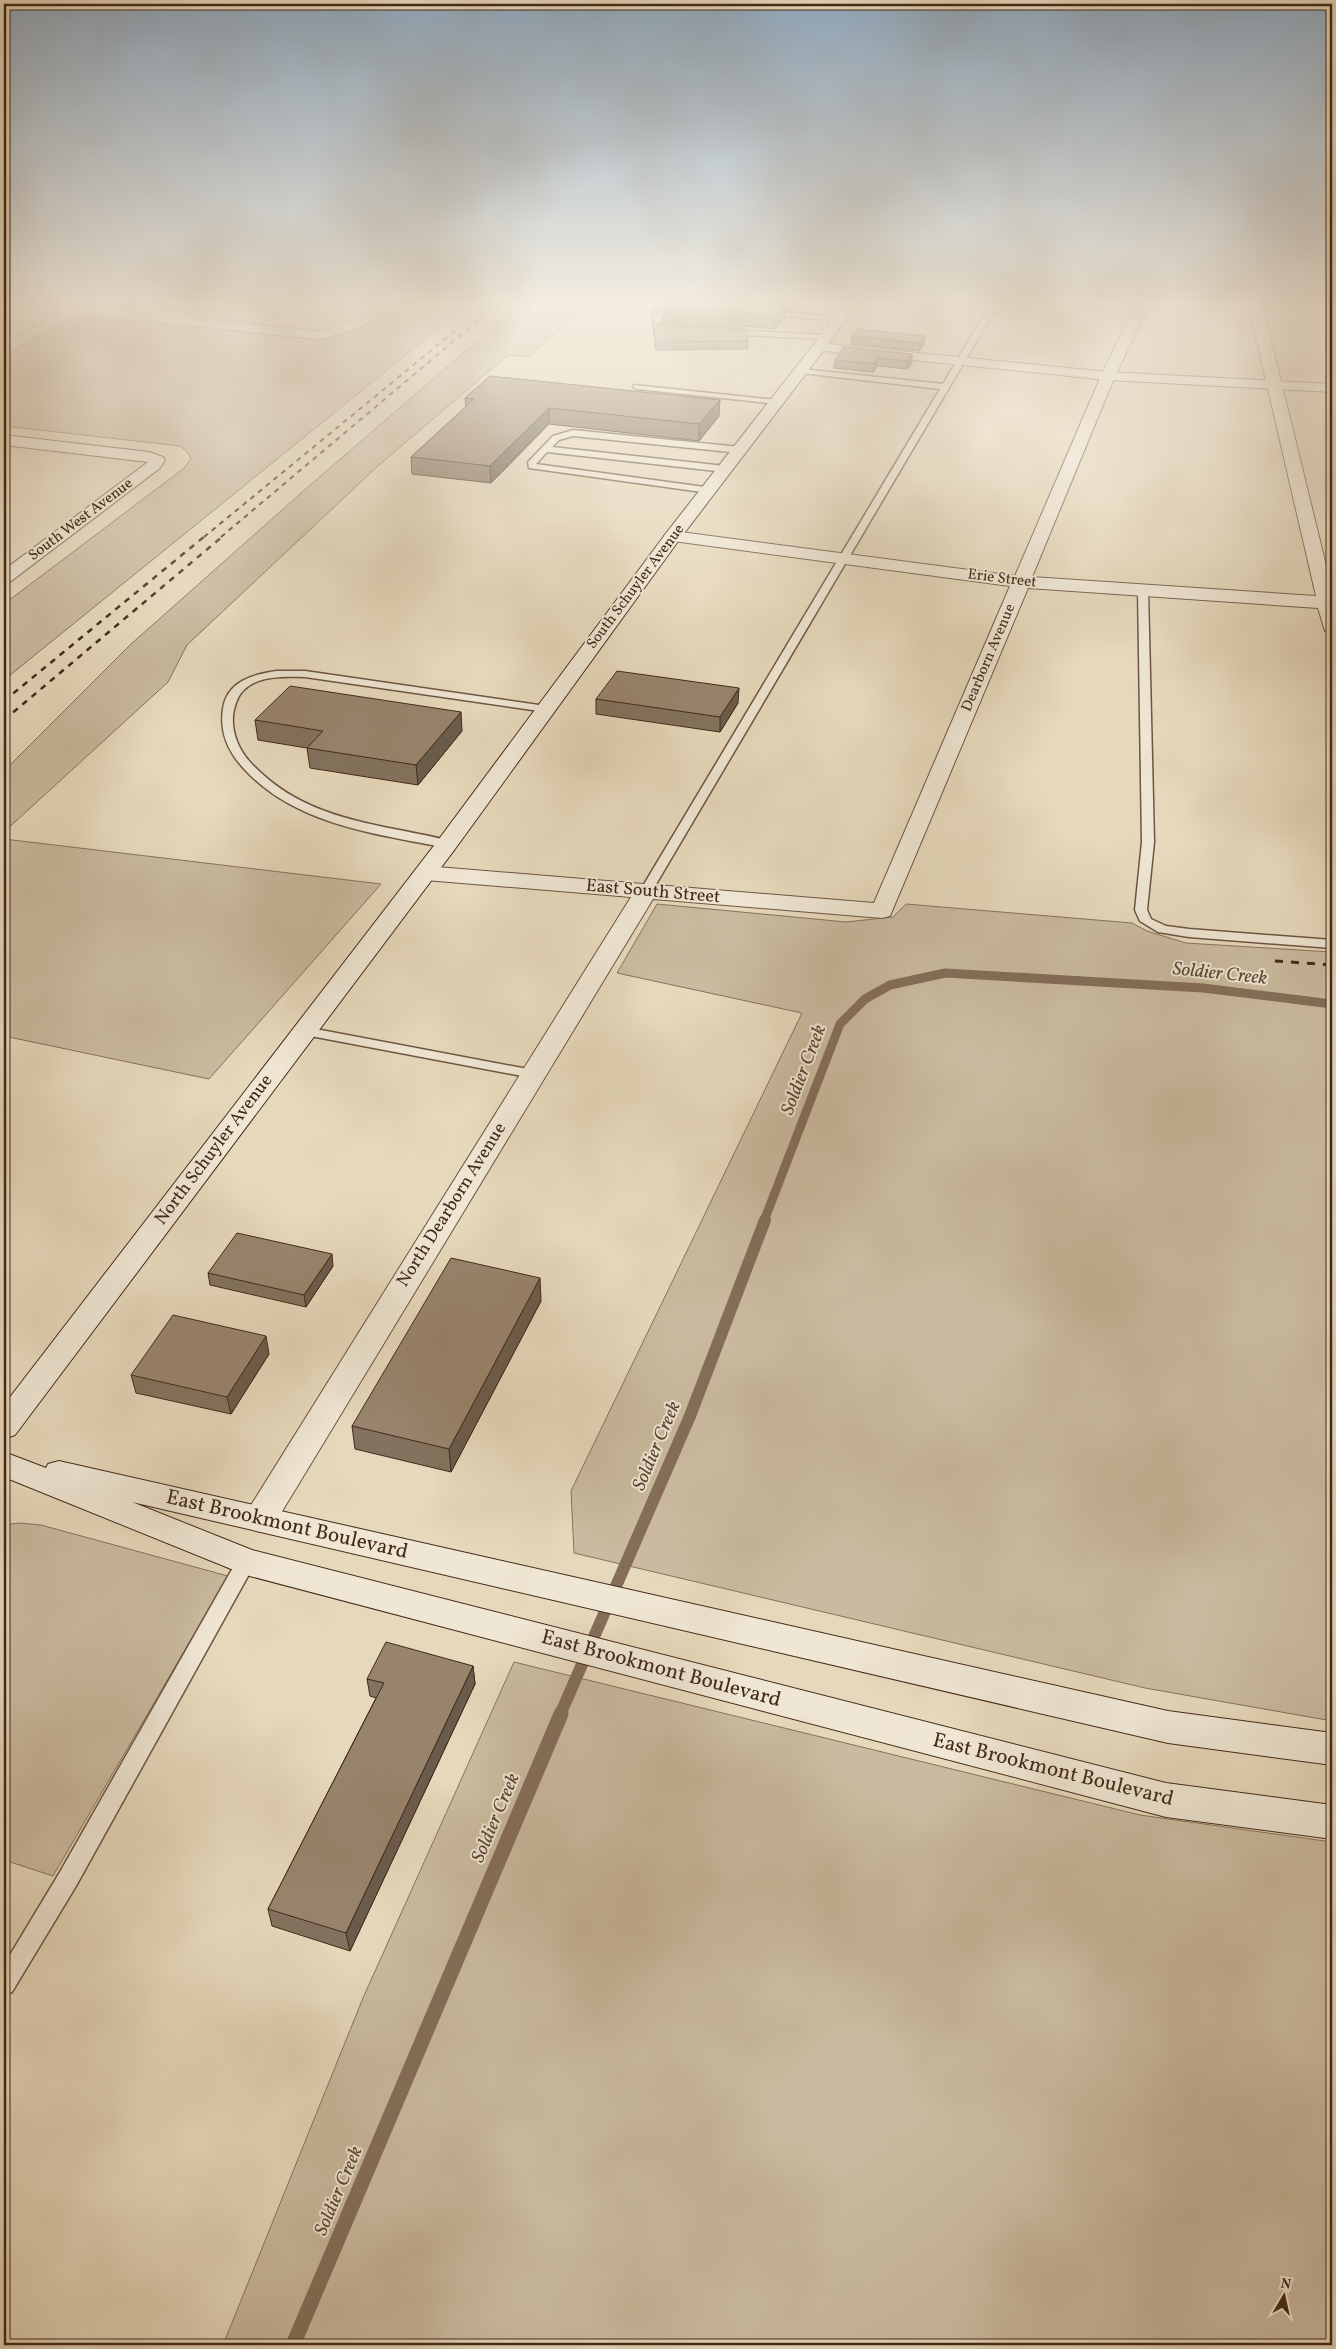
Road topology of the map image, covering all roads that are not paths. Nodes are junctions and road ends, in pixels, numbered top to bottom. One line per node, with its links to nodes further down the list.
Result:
1 (769, 413): 7 (street, South Schuyler Avenue)
2 (931, 413): 11 (lane)
3 (1093, 413): 13 (street, Dearborn Avenue)
4 (1282, 413): 15 (street)
5 (4, 440): 12 (street, South West Avenue)
6 (545, 449): 7 (lane); 8 (lane); 9 (lane)
7 (740, 450): 8 (street, South Schuyler Avenue)
8 (725, 469): 9 (street, South Schuyler Avenue)
9 (708, 490): 10 (street, South Schuyler Avenue)
10 (673, 536): 11 (street, Erie Street); 17 (street, South Schuyler Avenue)
11 (844, 558): 13 (street, Erie Street); 20 (lane)
12 (4, 578)
13 (1021, 582): 14 (street, Erie Street); 21 (street, Dearborn Avenue)
14 (1142, 590): 15 (street, Erie Street); 22 (lane)
15 (1329, 603): 16 (street)
16 (1332, 627)
17 (546, 709): 18 (street, South Schuyler Avenue); 18 (lane)
18 (447, 844): 19 (street, South Schuyler Avenue)
19 (425, 873): 20 (street, East South Street); 23 (street, North Schuyler Avenue)
20 (646, 891): 21 (street, East South Street); 24 (street, North Dearborn Avenue)
21 (882, 911)
22 (1332, 944)
23 (305, 1031): 24 (lane); 25 (street, North Schuyler Avenue)
24 (533, 1074): 28 (street, North Dearborn Avenue)
25 (4, 1427)
26 (4, 1460): 28 (street, East Brookmont Boulevard)
27 (4, 1464): 29 (street, East Brookmont Boulevard)
28 (260, 1518): 30 (street, East Brookmont Boulevard)
29 (246, 1562): 31 (street, East Brookmont Boulevard); 32 (lane)
30 (1332, 1749)
31 (1332, 1822)
32 (4, 1985)

